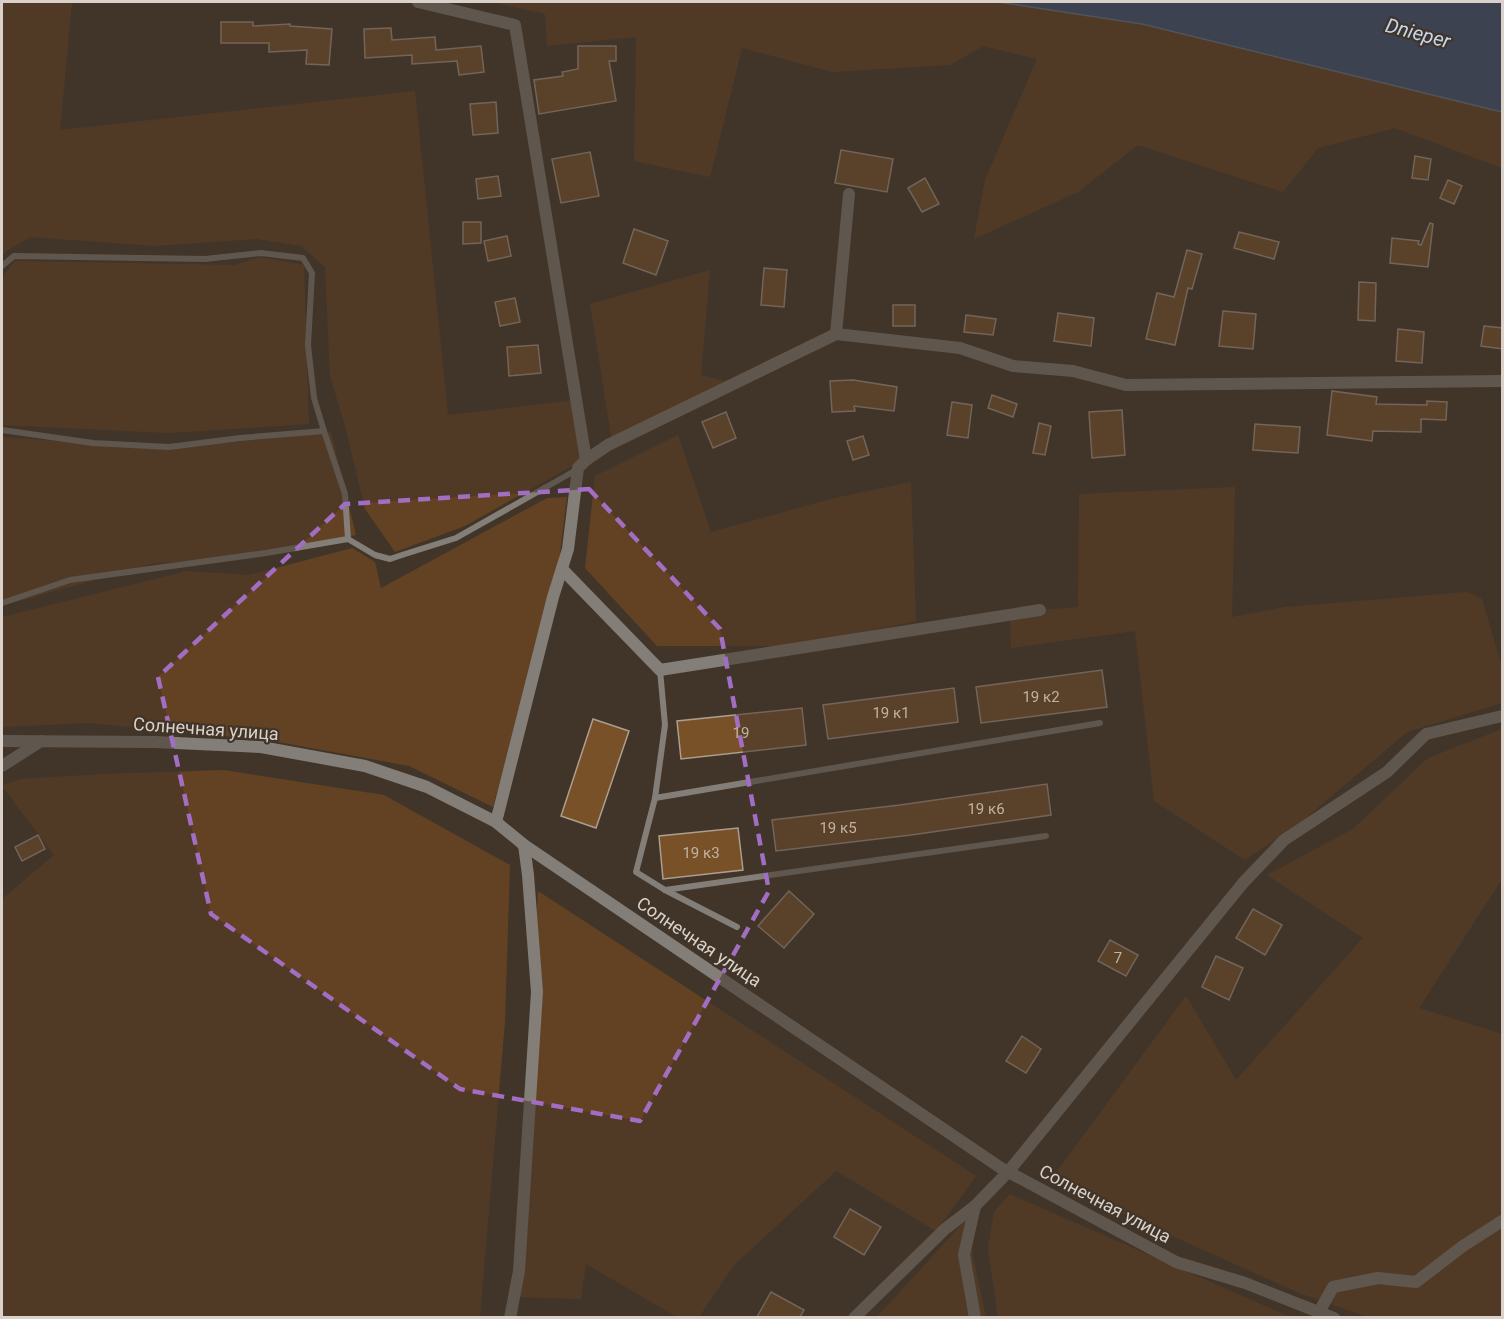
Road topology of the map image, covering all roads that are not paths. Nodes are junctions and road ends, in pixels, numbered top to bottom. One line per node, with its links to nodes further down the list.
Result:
1 (418, 2): 8 (street)
2 (849, 194): 4 (street)
3 (2, 266): 7 (lane)
4 (836, 334): 5 (street); 8 (street)
5 (1503, 381)
6 (2, 430): 7 (lane)
7 (324, 430): 9 (lane)
8 (582, 464): 9 (lane); 10 (street)
9 (348, 538): 11 (lane)
10 (562, 569): 13 (street); 20 (street)
11 (2, 603)
12 (1040, 610): 13 (street)
13 (660, 670): 19 (lane)
14 (1503, 716): 25 (street)
15 (1100, 723): 19 (lane)
16 (2, 741): 17 (street, Солнечная улица)
17 (41, 741): 18 (street); 20 (street, Солнечная улица)
18 (2, 766)
19 (655, 798): 23 (lane)
20 (496, 822): 22 (street, Солнечная улица)
21 (1046, 836): 23 (lane)
22 (524, 846): 25 (street, Солнечная улица); 29 (street)
23 (665, 890): 24 (lane)
24 (737, 927)
25 (1008, 1172): 26 (street); 28 (street, Солнечная улица)
26 (975, 1206): 30 (street); 31 (street)
27 (1503, 1221): 28 (street)
28 (1319, 1312): 32 (street, Солнечная улица)
29 (510, 1317)
30 (854, 1317)
31 (975, 1317)
32 (1334, 1317)

